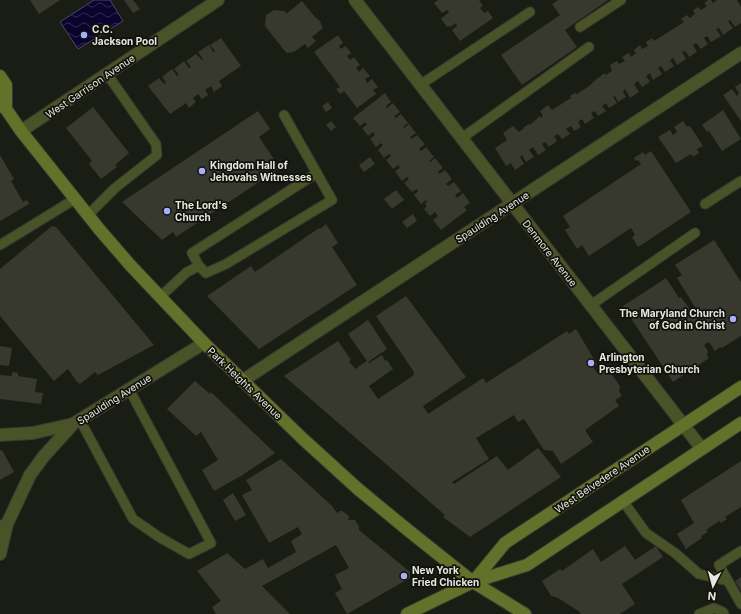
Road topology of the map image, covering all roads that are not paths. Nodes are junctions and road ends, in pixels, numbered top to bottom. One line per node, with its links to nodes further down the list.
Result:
1 (218, 0): 8 (street, West Garrison Avenue)
2 (355, 0): 10 (street, Denmore Avenue)
3 (621, 0): 5 (lane)
4 (530, 12): 10 (lane)
5 (580, 27)
6 (589, 48): 14 (lane)
7 (741, 53): 18 (street, Spaulding Avenue)
8 (107, 74): 13 (street, West Garrison Avenue); 20 (lane)
9 (0, 76): 11 (main road, Park Heights Avenue)
10 (420, 85): 14 (street, Denmore Avenue)
11 (2, 109): 13 (main road, Park Heights Avenue)
12 (284, 114): 15 (lane)
13 (21, 131): 17 (main road, Park Heights Avenue)
14 (462, 138): 18 (street, Denmore Avenue)
15 (316, 173): 23 (lane); 23 (lane)
16 (741, 181): 19 (lane)
17 (75, 200): 20 (main road, Park Heights Avenue); 22 (lane)
18 (512, 204): 25 (street, Denmore Avenue); 27 (street, Spaulding Avenue)
19 (705, 204)
20 (88, 215): 24 (main road, Park Heights Avenue)
21 (695, 233): 25 (lane)
22 (0, 245)
23 (199, 266): 24 (lane)
24 (160, 298): 26 (main road, Park Heights Avenue)
25 (591, 305): 32 (street, Denmore Avenue)
26 (204, 343): 27 (main road, Park Heights Avenue); 29 (street, Spaulding Avenue)
27 (242, 381): 40 (main road, Park Heights Avenue)
28 (741, 387): 32 (main road, West Belvedere Avenue)
29 (129, 389): 30 (street, Spaulding Avenue); 30 (lane)
30 (76, 422): 33 (street); 36 (street, Spaulding Avenue)
31 (741, 423): 34 (main road, West Belvedere Avenue)
32 (683, 425): 34 (street, Denmore Avenue); 40 (main road, West Belvedere Avenue)
33 (0, 436)
34 (702, 449): 35 (main road, West Belvedere Avenue)
35 (623, 501): 39 (lane); 40 (main road, West Belvedere Avenue)
36 (3, 526): 38 (street, Spaulding Avenue)
37 (741, 551): 39 (lane)
38 (0, 554)
39 (728, 581): 41 (lane)
40 (473, 582): 42 (main road, West Belvedere Avenue); 43 (main road, Park Heights Avenue)
41 (741, 604)
42 (407, 614)
43 (524, 614)
44 (700, 614): 45 (lane)
45 (724, 614)

